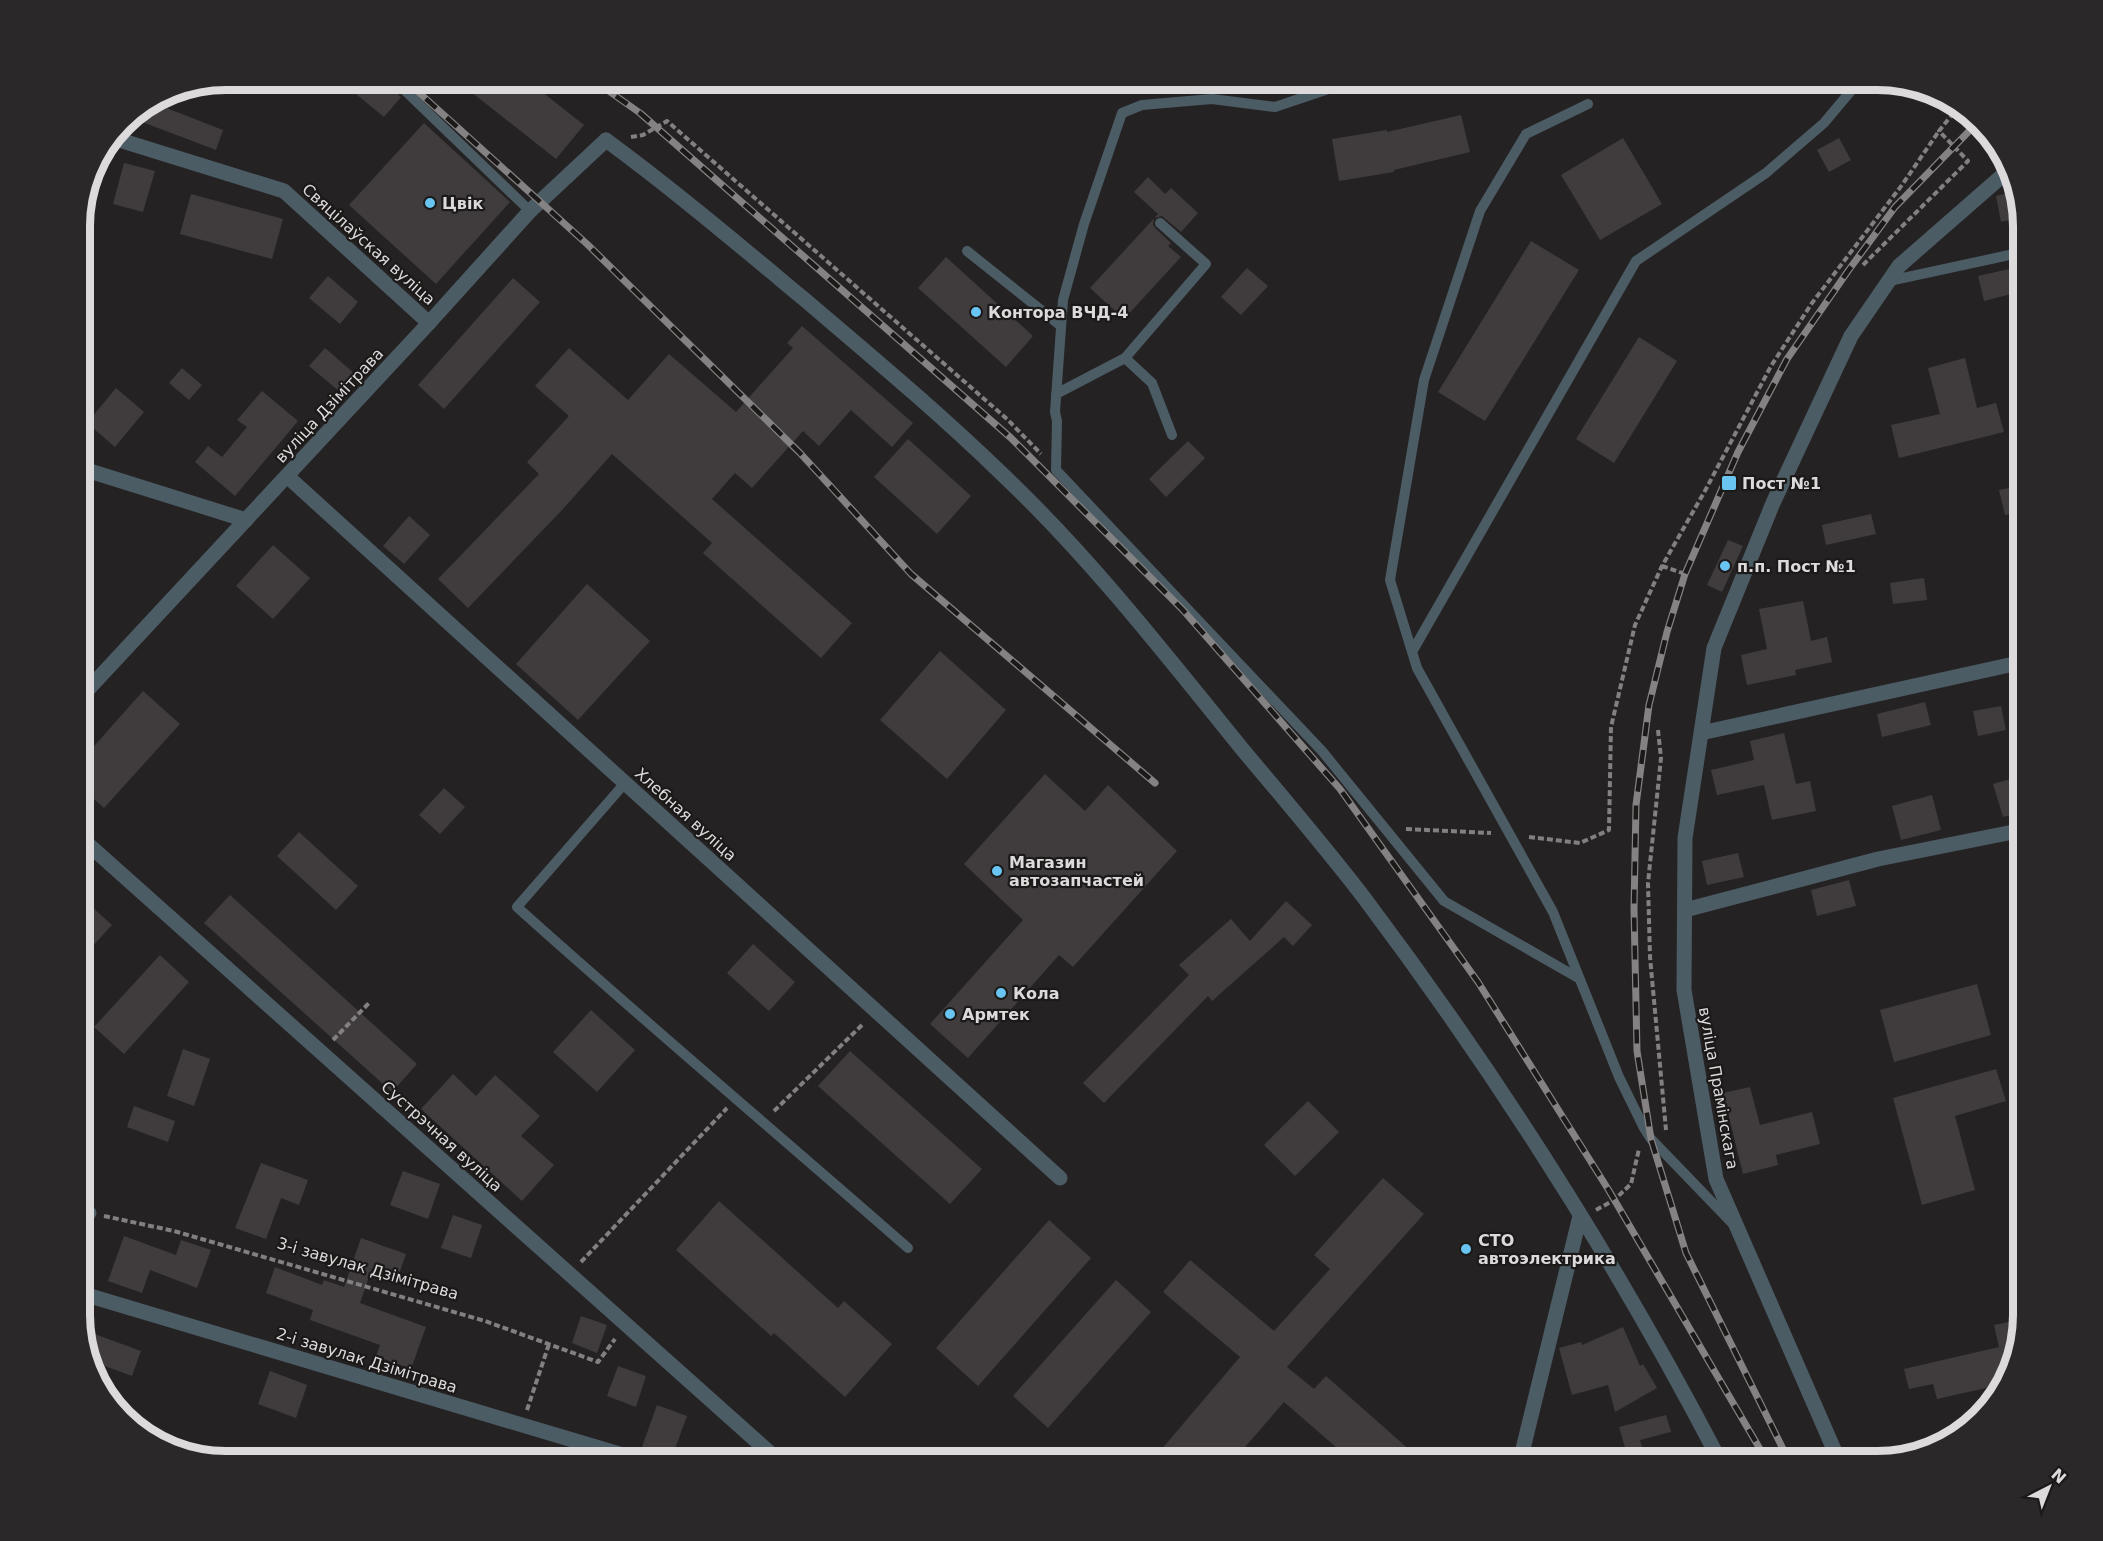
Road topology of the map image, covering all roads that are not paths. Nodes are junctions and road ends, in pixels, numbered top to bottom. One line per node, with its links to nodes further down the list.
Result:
1 (404, 90): 7 (lane)
2 (1325, 90): 13 (lane)
3 (1852, 90): 20 (lane)
4 (1588, 104): 20 (lane)
5 (121, 140): 12 (street, Свяцілаўская вуліца)
6 (2003, 175): 11 (street, вуліца Прамінскага)
7 (530, 210): 12 (street, вуліца Дзімітрава); 30 (street, вуліца Дзімітрава)
8 (1160, 223): 14 (lane)
9 (967, 251): 13 (lane)
10 (2013, 254): 11 (lane)
11 (1889, 280): 23 (street, вуліца Прамінскага)
12 (429, 323): 18 (street, вуліца Дзімітрава)
13 (1061, 326): 15 (lane)
14 (1125, 358): 15 (lane); 16 (lane)
15 (1056, 394): 28 (lane)
16 (1172, 435)
17 (90, 471): 19 (street)
18 (287, 476): 19 (street, вуліца Дзімітрава); 24 (street, Хлебная вуліца)
19 (246, 520): 22 (street, вуліца Дзімітрава)
20 (1412, 652): 28 (lane)
21 (2013, 664): 23 (street)
22 (90, 687)
23 (1701, 733): 27 (street, вуліца Прамінскага)
24 (625, 783): 29 (street, Хлебная вуліца); 32 (lane)
25 (2013, 832): 27 (street)
26 (90, 846): 35 (street, Сустрэчная вуліца)
27 (1684, 910): 31 (street, вуліца Прамінскага)
28 (1580, 979): 31 (lane)
29 (1060, 1178)
30 (1580, 1216): 36 (street); 37 (street)
31 (1737, 1227): 38 (street, вуліца Прамінскага)
32 (908, 1248)
33 (90, 1296): 34 (street, 2-і завулак Дзімітрава)
34 (609, 1451)
35 (768, 1451)
36 (1522, 1451)
37 (1715, 1451)
38 (1835, 1451)

